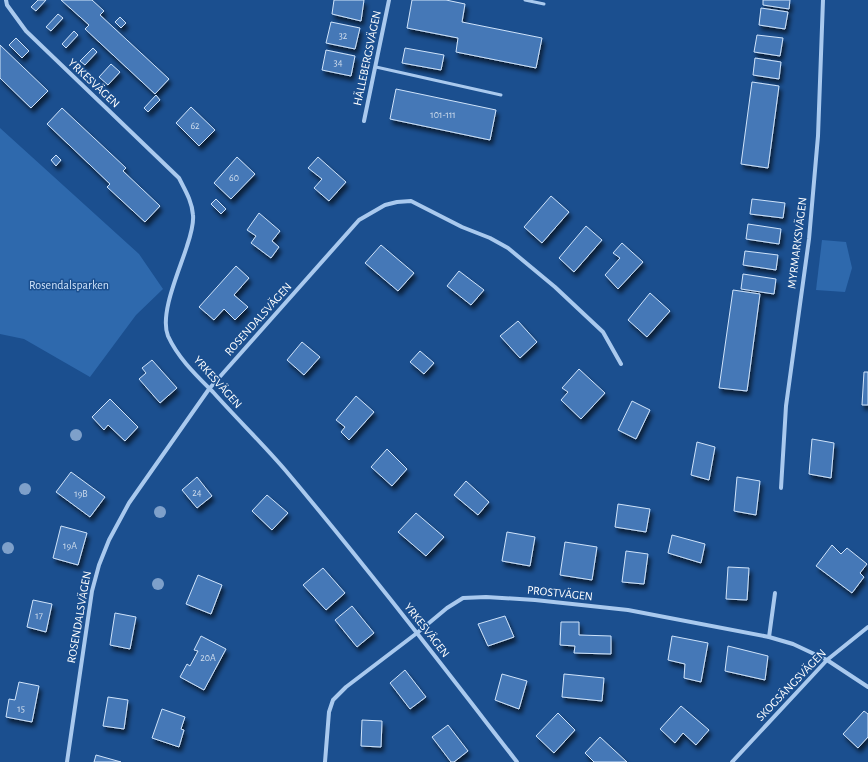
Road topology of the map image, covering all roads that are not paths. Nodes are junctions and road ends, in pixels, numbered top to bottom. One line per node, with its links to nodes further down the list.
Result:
1 (6, 0): 10 (street, YRKESVÄGEN)
2 (389, 0): 6 (street, HÄLLEBERGSVÄGEN)
3 (525, 0): 5 (lane)
4 (822, 0): 11 (street, MYRMARKSVÄGEN)
5 (544, 4)
6 (376, 67): 7 (lane); 8 (street, HÄLLEBERGSVÄGEN)
7 (501, 95)
8 (364, 121)
9 (621, 364): 10 (street, ROSENDALSVÄGEN)
10 (209, 389): 14 (street, YRKESVÄGEN); 18 (street, ROSENDALSVÄGEN)
11 (781, 488)
12 (775, 593): 15 (street)
13 (868, 627): 16 (street, SKOGSÄNGSVÄGEN)
14 (417, 633): 15 (street, PROSTVÄGEN); 19 (street, PROSTVÄGEN); 20 (street, YRKESVÄGEN)
15 (769, 637): 16 (street, PROSTVÄGEN)
16 (827, 660): 17 (street, PROSTVÄGEN); 21 (street, SKOGSÄNGSVÄGEN)
17 (868, 687)
18 (67, 762)
19 (324, 762)
20 (516, 762)
21 (732, 762)

